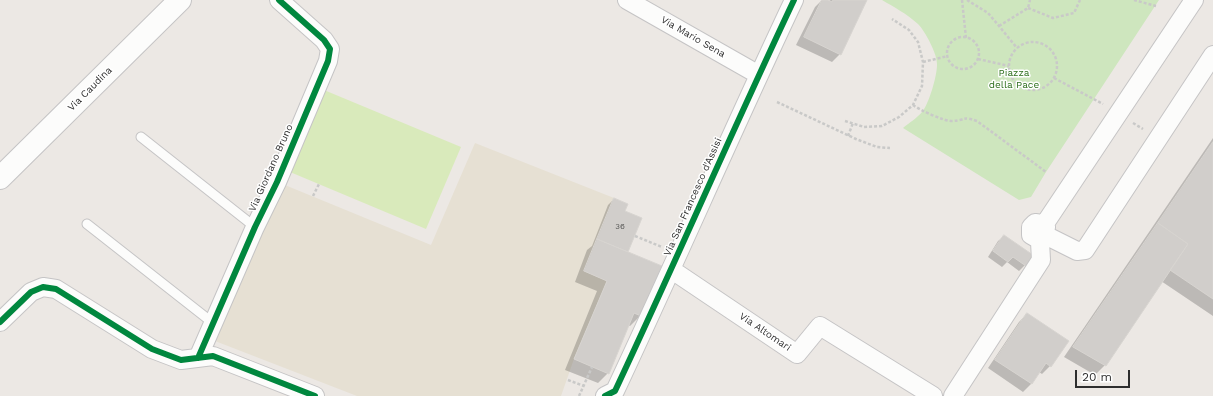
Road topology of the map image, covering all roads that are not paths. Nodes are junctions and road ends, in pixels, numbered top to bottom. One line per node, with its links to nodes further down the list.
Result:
1 (180, 0): 9 (main road, Via Caudina)
2 (279, 0): 11 (street, Via Giordano Bruno)
3 (627, 0): 7 (street, Via Mario Sena)
4 (794, 0): 7 (street, Via San Francesco d'Assisi)
5 (1194, 0): 12 (street)
6 (1213, 55): 12 (street)
7 (759, 75): 13 (street, Via San Francesco d'Assisi)
8 (141, 137): 11 (lane)
9 (0, 178)
10 (87, 224): 15 (lane)
11 (255, 227): 15 (street, Via Giordano Bruno)
12 (1042, 233): 20 (street)
13 (672, 270): 17 (street, Via San Francesco d'Assisi); 19 (street, Via Altomari)
14 (0, 322): 16 (street)
15 (213, 323): 16 (street, Via Giordano Bruno)
16 (198, 358): 18 (street)
17 (615, 394)
18 (316, 396)
19 (933, 396)
20 (953, 396)

